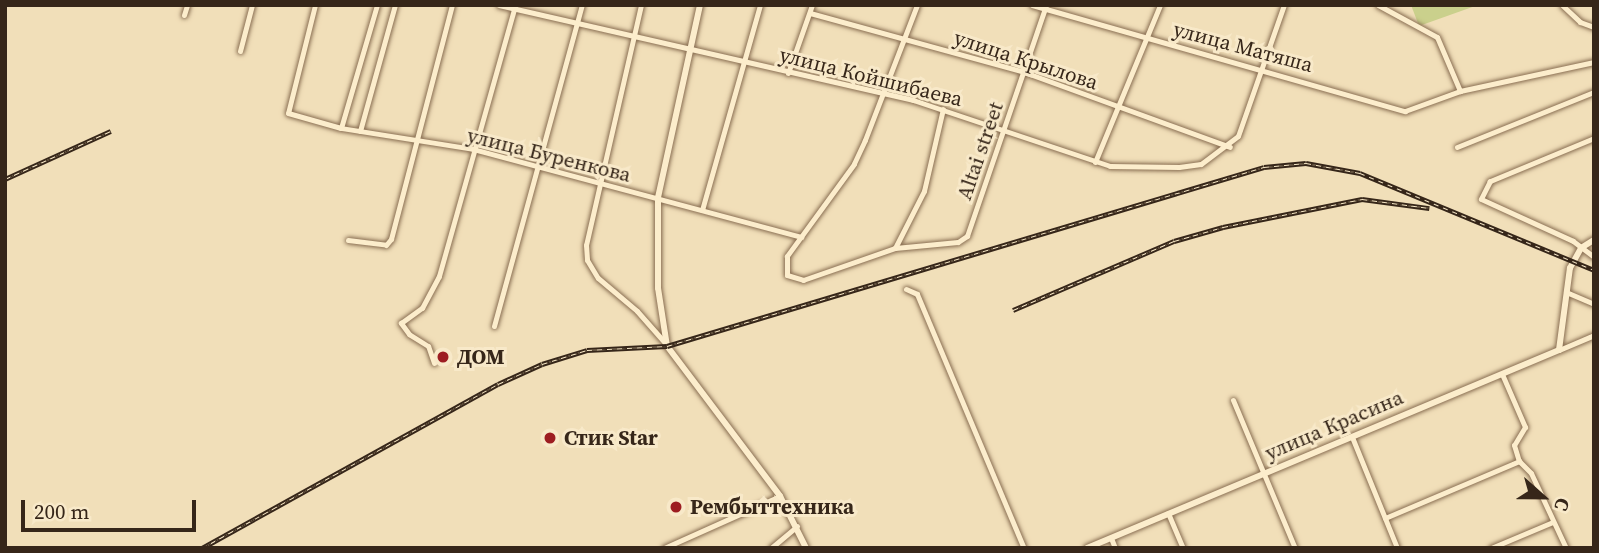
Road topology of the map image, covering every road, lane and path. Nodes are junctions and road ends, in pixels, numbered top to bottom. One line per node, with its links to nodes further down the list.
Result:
1 (187, 5): 22 (street)
2 (252, 5): 28 (street)
3 (315, 5): 40 (street, улица Буренкова)
4 (377, 5): 40 (street)
5 (396, 5): 42 (street)
6 (452, 5): 44 (street)
7 (499, 5): 19 (street, улица Койшибаева)
8 (582, 5): 23 (street)
9 (641, 5): 25 (street)
10 (700, 5): 29 (street)
11 (760, 5): 30 (street)
12 (812, 5): 21 (street)
13 (916, 5): 27 (street)
14 (1032, 5): 20 (street, улица Матяша)
15 (1160, 5): 26 (street)
16 (1284, 5): 32 (street)
17 (1378, 5): 35 (street)
18 (1562, 5): 24 (street)
19 (514, 7): 23 (street, улица Койшибаева); 47 (street)
20 (1046, 7): 26 (street, улица Матяша); 33 (street, Altai street)
21 (810, 13): 27 (street, улица Крылова); 34 (street)
22 (184, 15)
23 (577, 22): 25 (street, улица Койшибаева); 49 (street)
24 (1594, 26)
25 (631, 36): 29 (street, улица Койшибаева); 50 (street)
26 (1147, 37): 32 (street, улица Матяша); 38 (street)
27 (904, 40): 33 (street, улица Крылова); 37 (street)
28 (240, 51)
29 (687, 52): 30 (street, улица Койшибаева); 51 (street)
30 (744, 62): 34 (street, улица Койшибаева); 52 (street)
31 (1594, 62): 35 (street)
32 (1260, 68): 35 (street, улица Матяша); 45 (street)
33 (1024, 72): 38 (street, улица Крылова); 41 (street, Altai street)
34 (788, 73): 37 (street, улица Койшибаева)
35 (1460, 91)
36 (1594, 92): 46 (street)
37 (883, 96): 39 (street, улица Койшибаева); 53 (street)
38 (1118, 106): 45 (street, улица Крылова); 48 (street)
39 (943, 109): 41 (street, улица Койшибаева); 56 (street)
40 (341, 128): 42 (street, улица Буренкова)
41 (1004, 129): 48 (street, улица Койшибаева); 56 (street, Altai street)
42 (360, 131): 44 (street, улица Буренкова)
43 (1594, 138): 57 (street)
44 (415, 139): 47 (street, улица Буренкова); 54 (street)
45 (1230, 147): 48 (street, улица Койшибаева)
46 (1457, 147)
47 (473, 149): 49 (street, улица Буренкова); 66 (street)
48 (1095, 162)
49 (537, 165): 50 (street, улица Буренкова); 62 (street)
50 (597, 182): 51 (street, улица Буренкова); 64 (street)
51 (658, 198): 52 (street, улица Буренкова); 64 (street)
52 (702, 210): 53 (street, улица Буренкова)
53 (801, 237): 56 (street)
54 (348, 240)
55 (1594, 240): 57 (street)
56 (895, 248)
57 (1581, 248): 58 (street); 60 (street)
58 (1594, 257)
59 (906, 289): 81 (street)
60 (1566, 292): 61 (street); 65 (street)
61 (1594, 304)
62 (494, 326)
63 (1594, 335): 65 (street, улица Красина)
64 (667, 346): 72 (street)
65 (1559, 349): 67 (street, улица Красина)
66 (434, 363)
67 (1502, 374): 69 (street, улица Красина); 70 (street)
68 (1233, 400): 71 (street)
69 (1352, 437): 71 (street, улица Красина); 74 (street)
70 (1519, 461): 74 (street); 75 (street)
71 (1264, 473): 73 (street, улица Красина); 85 (street)
72 (780, 496): 76 (street); 78 (street)
73 (1168, 513): 77 (street, улица Красина); 84 (street)
74 (1385, 518): 86 (street)
75 (1553, 522): 87 (street); 88 (street)
76 (797, 526): 79 (street); 80 (street)
77 (1111, 538): 82 (street, улица Красина); 83 (street)
78 (664, 548)
79 (771, 548)
80 (806, 548)
81 (1024, 548)
82 (1087, 548)
83 (1115, 548)
84 (1183, 548)
85 (1295, 548)
86 (1397, 548)
87 (1491, 548)
88 (1566, 548)

